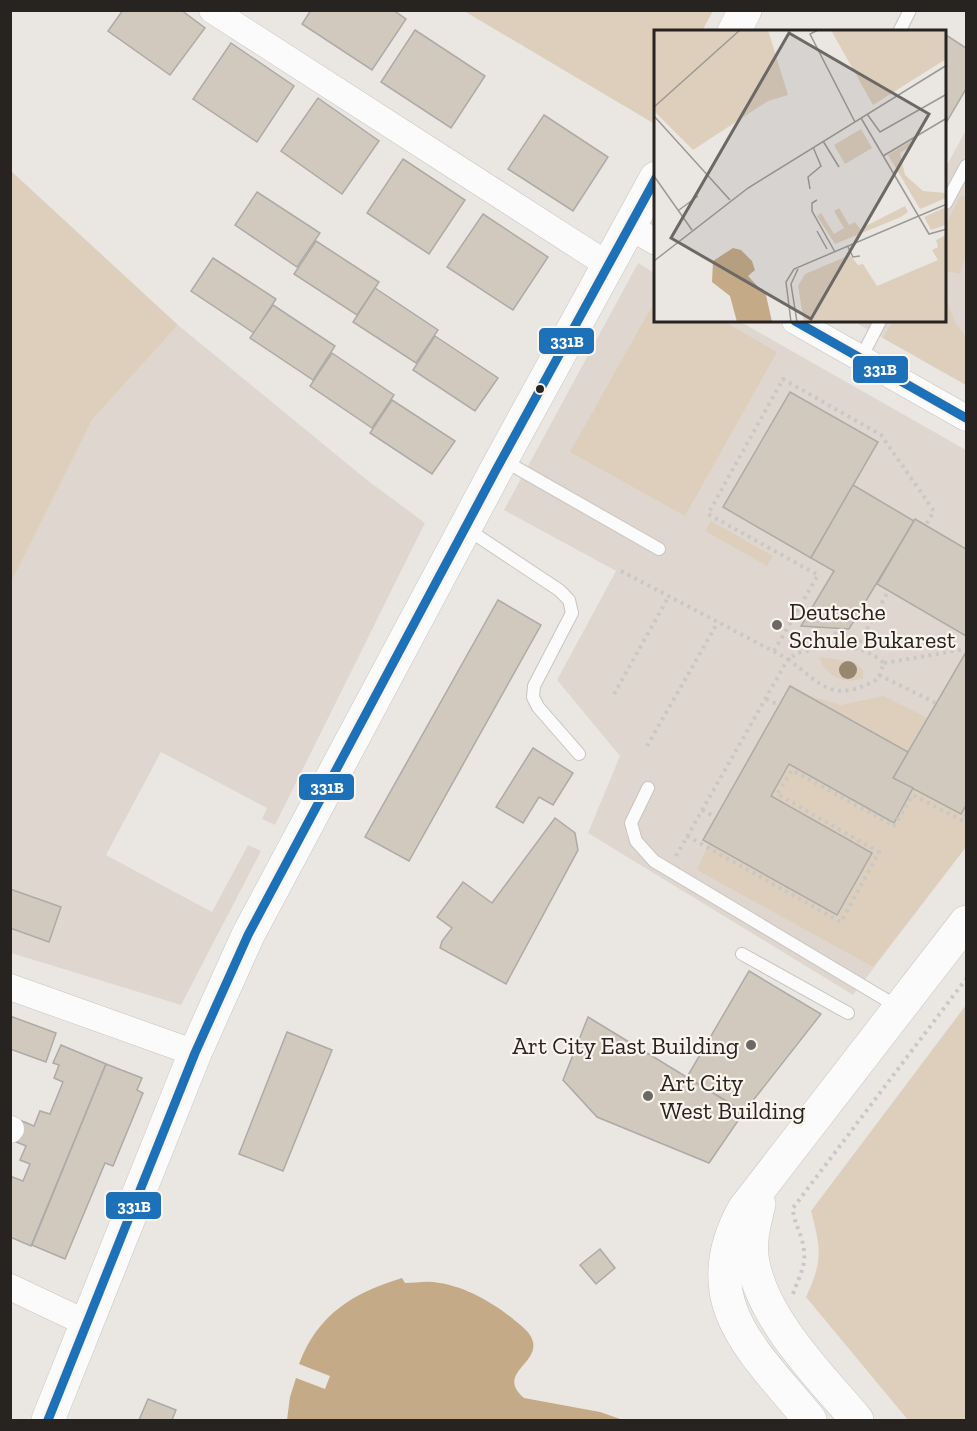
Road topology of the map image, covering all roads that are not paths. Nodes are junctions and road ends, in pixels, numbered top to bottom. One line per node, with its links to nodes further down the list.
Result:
1 (212, 10): 10 (street)
2 (745, 10): 4 (street)
3 (910, 10): 5 (lane)
4 (735, 30)
5 (900, 30)
6 (966, 165): 8 (lane)
7 (654, 184): 9 (street)
8 (947, 199)
9 (643, 235): 10 (street)
10 (608, 266): 15 (street)
11 (797, 322): 13 (street)
12 (879, 322): 13 (lane)
13 (861, 358): 14 (street)
14 (966, 418)
15 (502, 460): 16 (street); 17 (lane)
16 (466, 528): 18 (lane); 25 (street)
17 (660, 549)
18 (579, 754)
19 (648, 788): 23 (lane)
20 (962, 936): 23 (street)
21 (742, 954): 24 (lane)
22 (10, 987): 25 (street)
23 (898, 1008): 26 (street)
24 (848, 1013)
25 (195, 1053): 30 (street)
26 (766, 1179): 27 (street); 29 (street)
27 (753, 1263): 29 (street); 33 (street)
28 (10, 1287): 30 (street)
29 (725, 1295): 32 (street)
30 (86, 1323): 31 (street)
31 (48, 1420)
32 (810, 1420)
33 (857, 1420)

